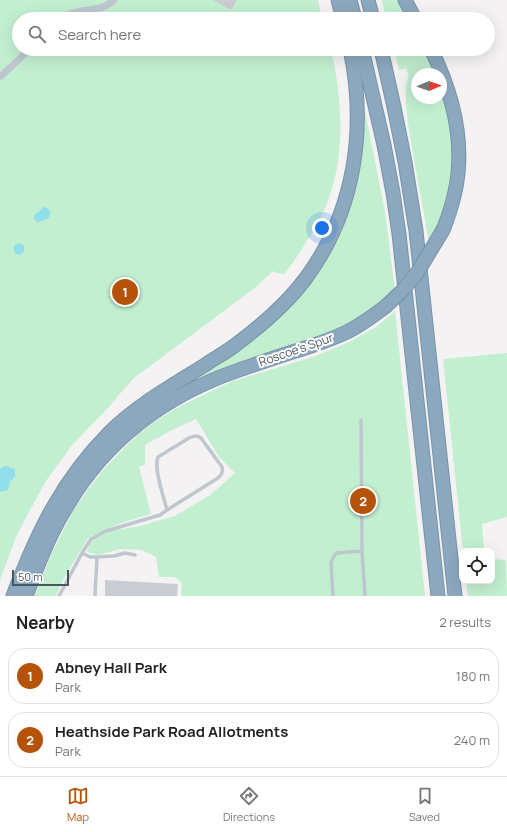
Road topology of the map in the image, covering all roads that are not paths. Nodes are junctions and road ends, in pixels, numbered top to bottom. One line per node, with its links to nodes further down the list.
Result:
1 (114, 0): 6 (street)
2 (338, 0): 7 (highway)
3 (350, 0): 8 (highway)
4 (368, 0): 9 (highway)
5 (405, 0): 10 (highway)
6 (76, 12)
7 (341, 12)
8 (353, 12)
9 (371, 12)
10 (411, 12)
11 (22, 56): 16 (street)
12 (351, 56): 23 (highway)
13 (364, 56): 29 (highway)
14 (383, 56): 30 (highway)
15 (434, 56): 24 (highway, Roscoe's Spur, bridge)
16 (0, 77)
17 (362, 420): 19 (lane)
18 (168, 510): 18 (lane); 20 (lane)
19 (362, 551): 27 (lane); 28 (lane)
20 (82, 553): 22 (lane); 25 (lane)
21 (135, 555): 22 (lane)
22 (97, 557): 26 (lane)
23 (13, 596)
24 (26, 596)
25 (59, 596)
26 (95, 596)
27 (333, 596)
28 (365, 596)
29 (438, 596)
30 (455, 596)

